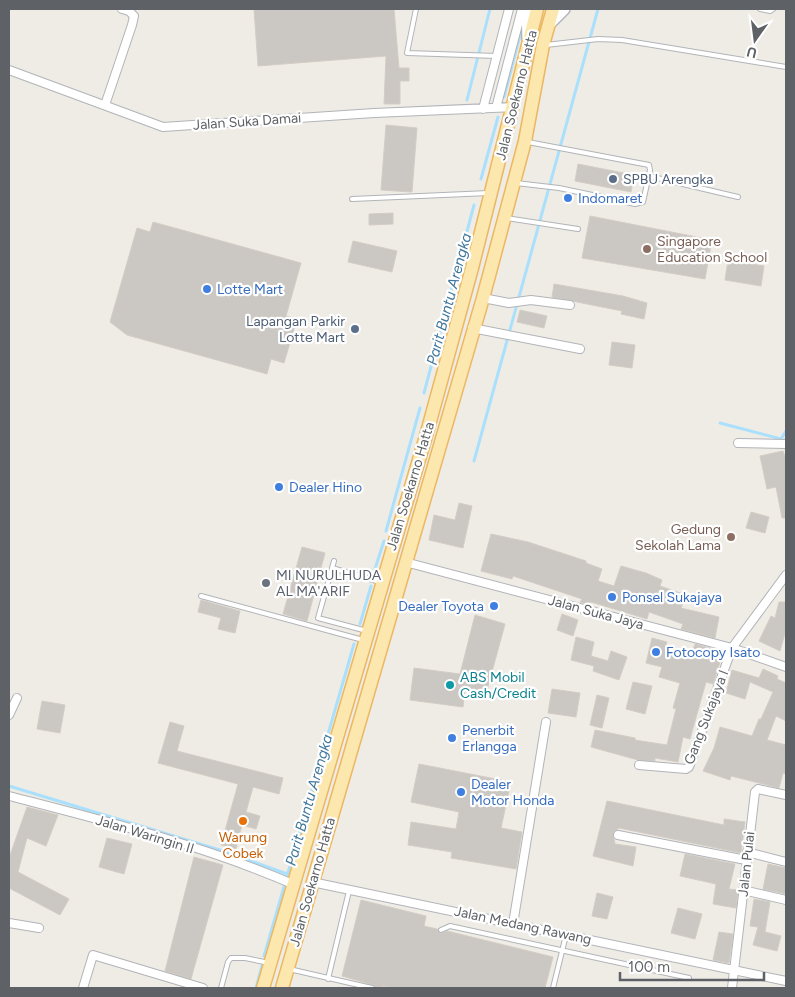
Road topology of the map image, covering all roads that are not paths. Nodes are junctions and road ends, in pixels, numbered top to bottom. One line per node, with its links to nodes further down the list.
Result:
1 (122, 9): 17 (street)
2 (416, 9): 14 (lane)
3 (508, 9): 14 (street)
4 (522, 9): 20 (street)
5 (527, 9): 12 (street)
6 (537, 9): 12 (main road, Jalan Soekarno Hatta)
7 (553, 9): 11 (main road, Jalan Soekarno Hatta)
8 (564, 9): 11 (street, Jalan Soekarno Hatta)
9 (760, 9): 10 (lane)
10 (773, 9)
11 (549, 24): 13 (main road, Jalan Soekarno Hatta)
12 (529, 43): 18 (main road, Jalan Soekarno Hatta)
13 (543, 45): 15 (lane); 21 (main road, Jalan Soekarno Hatta)
14 (497, 56): 19 (street)
15 (786, 67)
16 (9, 70): 17 (street, Jalan Suka Damai)
17 (105, 105): 19 (street, Jalan Suka Damai)
18 (513, 107): 20 (street, Jalan Suka Damai); 24 (main road, Jalan Soekarno Hatta)
19 (483, 108): 20 (street, Jalan Suka Damai)
20 (496, 108)
21 (525, 141): 22 (lane); 23 (main road, Jalan Soekarno Hatta)
22 (649, 176): 23 (lane); 25 (lane)
23 (514, 182): 27 (main road, Jalan Soekarno Hatta)
24 (491, 193): 26 (lane); 33 (main road, Jalan Soekarno Hatta)
25 (738, 197)
26 (352, 199)
27 (504, 217): 28 (lane); 29 (main road, Jalan Soekarno Hatta)
28 (578, 229)
29 (482, 298): 30 (street); 31 (main road, Jalan Soekarno Hatta)
30 (570, 305)
31 (472, 328): 32 (street); 34 (main road, Jalan Soekarno Hatta)
32 (580, 348)
33 (426, 436): 34 (main road); 41 (main road, Jalan Soekarno Hatta)
34 (442, 440): 38 (main road, Jalan Soekarno Hatta)
35 (738, 443): 36 (street)
36 (786, 444)
37 (334, 561): 39 (lane)
38 (405, 562): 44 (street, Jalan Suka Jaya); 55 (main road, Jalan Soekarno Hatta)
39 (332, 568): 41 (lane); 43 (lane)
40 (785, 579): 44 (street)
41 (381, 582): 43 (main road, Jalan Soekarno Hatta)
42 (201, 596): 43 (lane)
43 (366, 636): 56 (main road, Jalan Soekarno Hatta)
44 (732, 648): 45 (street, Jalan Suka Jaya); 49 (street, Gang Sukajaya I)
45 (786, 668)
46 (17, 698): 47 (street)
47 (9, 715)
48 (546, 722): 61 (street)
49 (639, 765)
50 (785, 792): 53 (street, Jalan Pulai)
51 (9, 796): 56 (street, Jalan Waringin II)
52 (618, 835): 53 (street)
53 (746, 856): 54 (street); 57 (street, Jalan Pulai)
54 (786, 862)
55 (312, 882): 58 (street, Jalan Medang Rawang); 67 (main road, Jalan Soekarno Hatta)
56 (293, 884): 66 (main road, Jalan Soekarno Hatta)
57 (743, 890): 59 (street); 68 (street, Jalan Pulai)
58 (349, 891): 61 (street, Jalan Medang Rawang); 69 (lane)
59 (786, 900)
60 (9, 923): 62 (street)
61 (513, 924): 64 (street, Jalan Medang Rawang)
62 (39, 928)
63 (441, 930): 65 (lane)
64 (566, 935): 65 (lane); 68 (street, Jalan Medang Rawang)
65 (564, 951): 70 (lane); 78 (lane)
66 (271, 963): 74 (lane); 75 (main road, Jalan Soekarno Hatta)
67 (287, 969): 69 (lane); 76 (main road, Jalan Soekarno Hatta)
68 (734, 970): 71 (street, Jalan Medang Rawang); 79 (street, Jalan Pulai)
69 (328, 978): 77 (lane)
70 (689, 978)
71 (786, 981)
72 (83, 988): 73 (street)
73 (203, 988)
74 (221, 988)
75 (263, 988)
76 (282, 988)
77 (372, 988)
78 (553, 988)
79 (732, 988)

